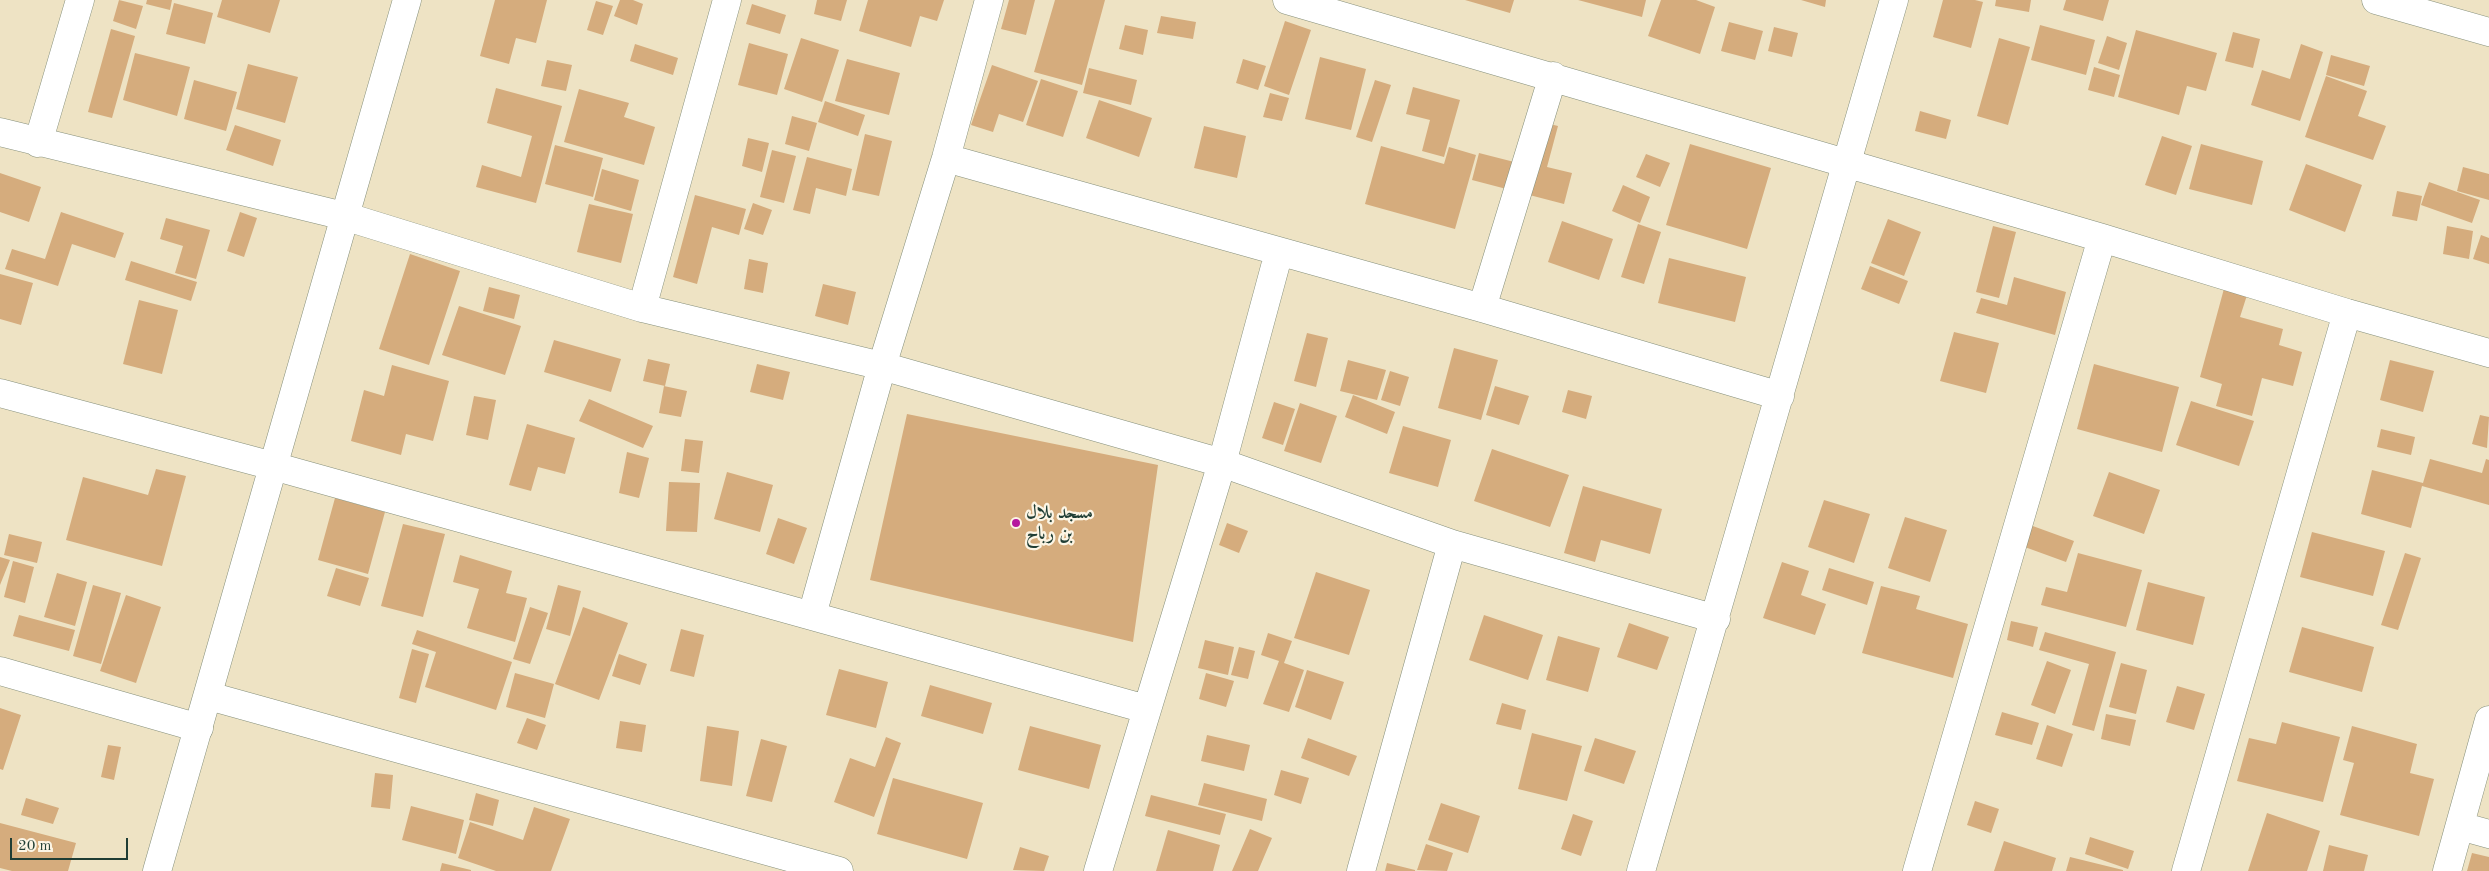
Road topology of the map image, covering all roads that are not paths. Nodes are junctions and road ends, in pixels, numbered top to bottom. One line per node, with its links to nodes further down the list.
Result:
1 (80, 0): 11 (street)
2 (407, 0): 14 (street)
3 (727, 0): 17 (street)
4 (989, 0): 12 (street)
5 (1287, 0): 9 (street)
6 (1894, 0): 13 (street)
7 (2376, 0): 8 (street)
8 (2489, 32)
9 (1553, 76): 13 (street); 18 (street)
10 (0, 132): 11 (street)
11 (38, 143): 14 (street)
12 (946, 158): 16 (street); 21 (street)
13 (1847, 163): 15 (street); 23 (street)
14 (344, 216): 17 (street); 25 (street)
15 (2102, 238): 19 (street); 41 (street)
16 (1279, 252): 18 (street); 24 (street)
17 (642, 308): 21 (street)
18 (1482, 308): 23 (street)
19 (2348, 313): 20 (street); 42 (street)
20 (2489, 353)
21 (882, 366): 24 (street); 27 (street)
22 (0, 392): 25 (street)
23 (1780, 396): 28 (street)
24 (1222, 463): 26 (street); 31 (street)
25 (273, 466): 27 (street); 30 (street)
26 (1452, 544): 28 (street); 39 (street)
27 (812, 615): 31 (street)
28 (1716, 619): 40 (street)
29 (0, 670): 33 (street)
30 (209, 696): 33 (street); 37 (street)
31 (1146, 709): 38 (street)
32 (2489, 720): 34 (street)
33 (200, 728): 36 (street)
34 (2460, 826): 35 (street); 43 (street)
35 (2489, 834)
36 (156, 871)
37 (839, 871)
38 (1098, 871)
39 (1361, 871)
40 (1641, 871)
41 (1917, 871)
42 (2186, 871)
43 (2447, 871)

